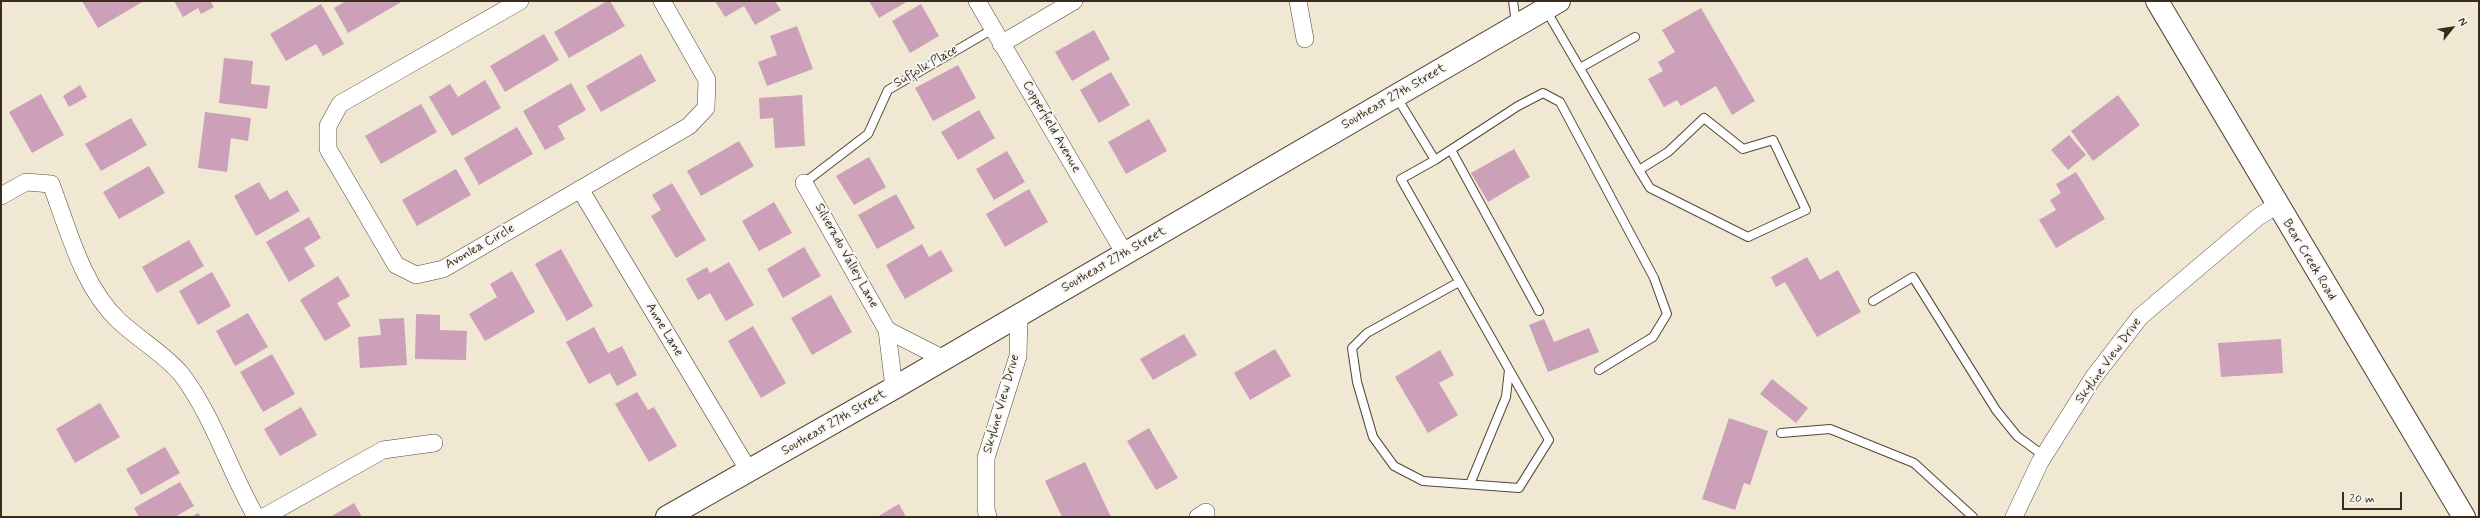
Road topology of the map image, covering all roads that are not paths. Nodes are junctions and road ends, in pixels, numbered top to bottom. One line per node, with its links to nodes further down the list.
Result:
1 (520, 1): 20 (street, Avonlea Circle)
2 (662, 1): 20 (street, Avonlea Circle)
3 (977, 1): 10 (street, Copperfield Avenue)
4 (1074, 1): 13 (street)
5 (1298, 1): 12 (street)
6 (1513, 1): 9 (lane)
7 (2157, 1): 22 (main road, Bear Creek Road)
8 (1552, 5): 9 (main road, Southeast 27th Street); 14 (lane)
9 (1517, 26): 15 (main road, Southeast 27th Street)
10 (993, 28): 13 (street, Copperfield Avenue); 19 (lane, Suffolk Place)
11 (1635, 37): 14 (lane)
12 (1305, 39)
13 (1001, 44): 23 (street, Copperfield Avenue)
14 (1580, 68): 18 (lane)
15 (1396, 95): 17 (lane); 23 (main road, Southeast 27th Street)
16 (1451, 150): 17 (lane); 26 (lane); 31 (lane)
17 (1435, 160): 24 (lane)
18 (1639, 170): 18 (lane)
19 (804, 183): 28 (street, Silverado Valley Lane)
20 (580, 189): 36 (street, Anne Lane)
21 (1, 196): 38 (street)
22 (2277, 205): 35 (street, Skyline View Drive); 44 (main road, Bear Creek Road)
23 (1125, 254): 27 (main road, Southeast 27th Street)
24 (1459, 282): 30 (lane); 37 (lane)
25 (1873, 301): 35 (lane)
26 (1539, 311)
27 (1019, 315): 29 (main road, Southeast 27th Street); 41 (street, Skyline View Drive)
28 (887, 330): 29 (street); 32 (street, Silverado Valley Lane)
29 (944, 359): 32 (main road, Southeast 27th Street)
30 (1509, 370): 37 (lane); 37 (lane)
31 (1599, 370)
32 (894, 388): 36 (main road, Southeast 27th Street)
33 (1781, 433): 42 (lane)
34 (434, 443): 39 (street)
35 (2044, 456): 43 (street, Skyline View Drive)
36 (748, 471): 40 (main road, Southeast 27th Street)
37 (1470, 484)
38 (256, 517)
39 (264, 517)
40 (667, 517)
41 (988, 517)
42 (1973, 517)
43 (2014, 517)
44 (2464, 517)

